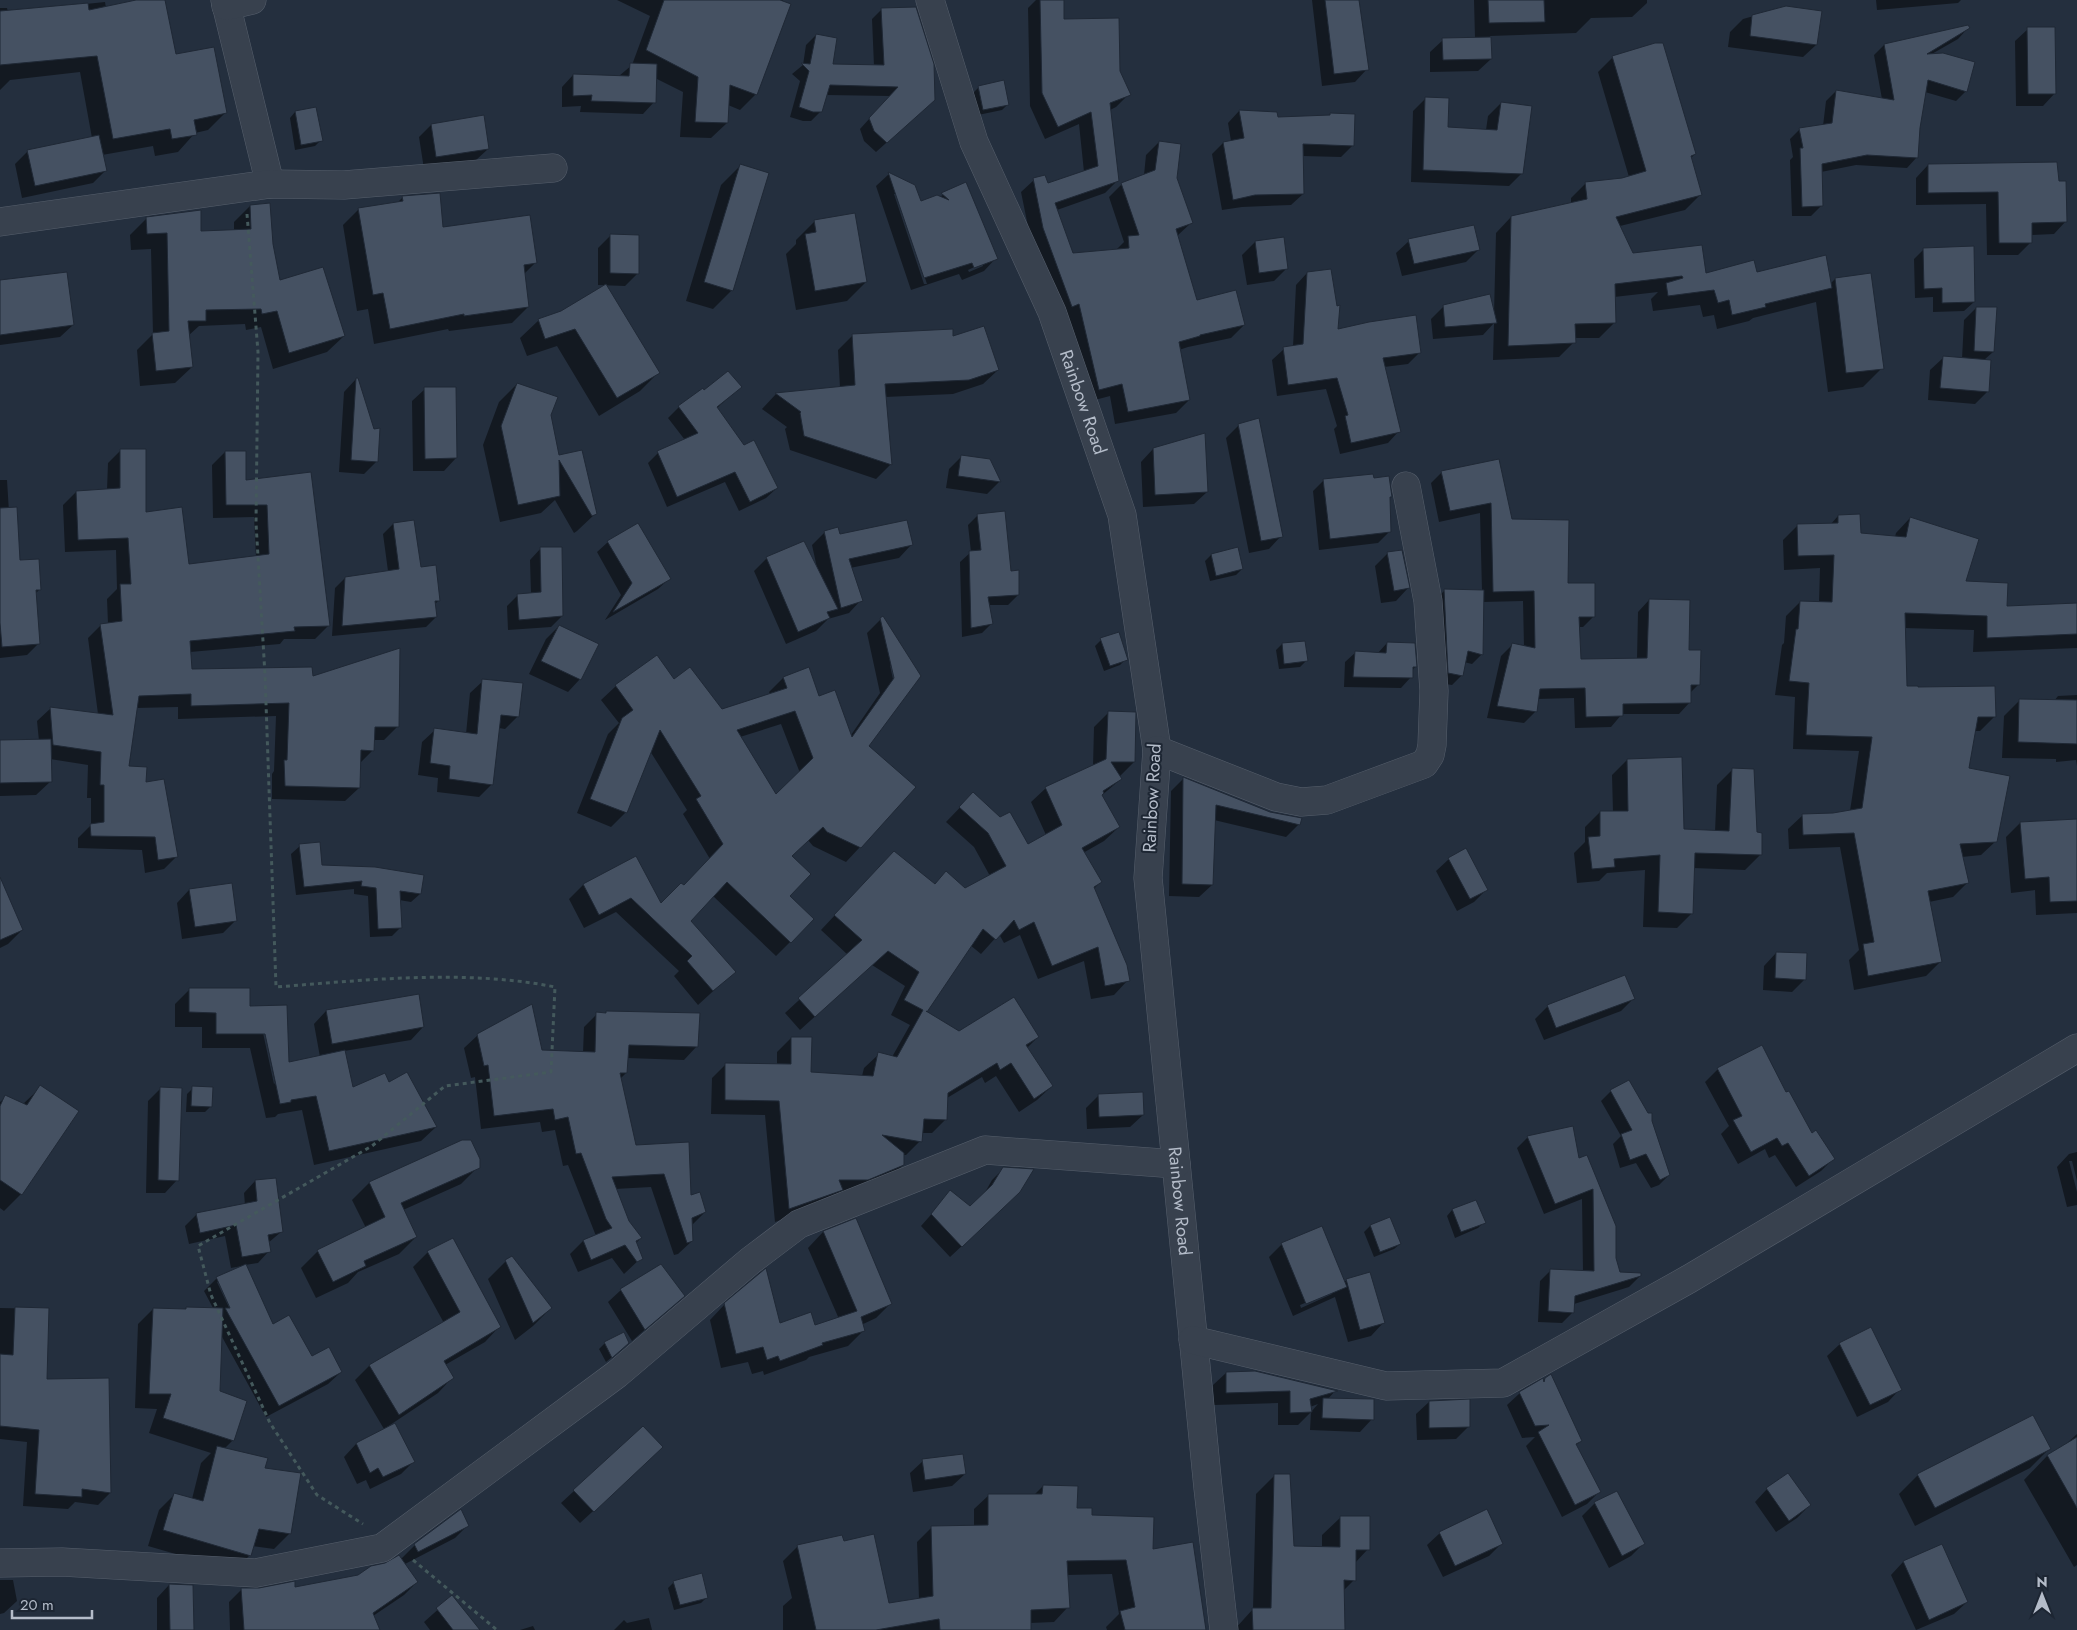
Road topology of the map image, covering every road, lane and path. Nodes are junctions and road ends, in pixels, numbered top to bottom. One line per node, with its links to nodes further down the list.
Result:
1 (930, 0): 7 (street, Rainbow Road)
2 (234, 2): 4 (street)
3 (553, 168): 4 (street)
4 (257, 186): 5 (street); 11 (path)
5 (0, 222)
6 (1406, 486): 7 (street)
7 (1157, 750): 9 (street, Rainbow Road)
8 (2077, 1048): 10 (street)
9 (1176, 1164): 10 (street, Rainbow Road); 11 (street)
10 (1193, 1340): 14 (street, Rainbow Road)
11 (391, 1542): 12 (street); 13 (path)
12 (0, 1562)
13 (497, 1630)
14 (1224, 1630)

